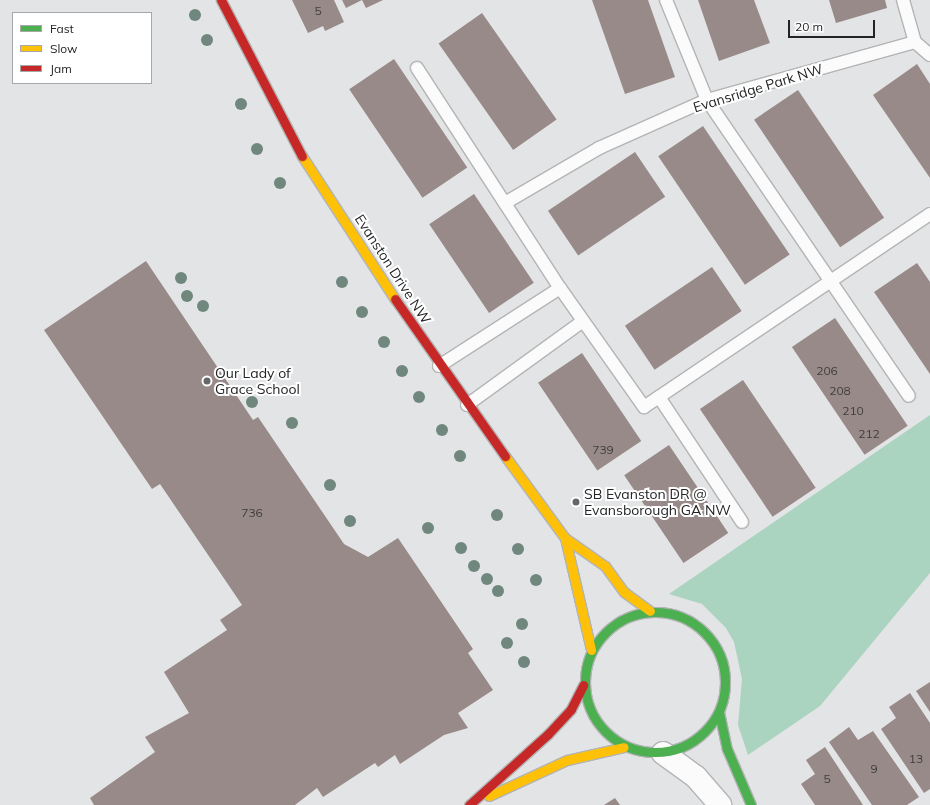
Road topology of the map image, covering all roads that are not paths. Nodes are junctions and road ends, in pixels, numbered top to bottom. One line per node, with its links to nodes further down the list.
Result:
1 (221, 0): 13 (street, Evanston Drive NW)
2 (666, 0): 7 (lane)
3 (903, 0): 4 (lane)
4 (916, 42): 5 (lane); 7 (lane, Evansridge Park NW)
5 (930, 55)
6 (417, 68): 8 (lane)
7 (707, 100): 8 (lane, Evansridge Park NW); 10 (lane)
8 (505, 203): 11 (lane)
9 (930, 214): 10 (lane)
10 (830, 282): 14 (lane); 15 (lane)
11 (560, 288): 12 (lane); 13 (lane)
12 (583, 321): 15 (lane); 16 (lane)
13 (440, 366): 16 (street, Evanston Drive NW)
14 (909, 396)
15 (659, 397): 17 (lane)
16 (467, 405): 18 (street, Evanston Drive NW)
17 (742, 522)
18 (565, 538): 19 (street, Evanston Drive NW); 20 (street, Evanston Drive NW)
19 (650, 611): 20 (street); 22 (street)
20 (591, 650): 21 (street)
21 (583, 685): 23 (street); 25 (street)
22 (719, 712): 24 (street); 27 (street)
23 (624, 747): 24 (street); 25 (street)
24 (663, 753): 26 (street)
25 (470, 804)
26 (720, 805)
27 (751, 805)

